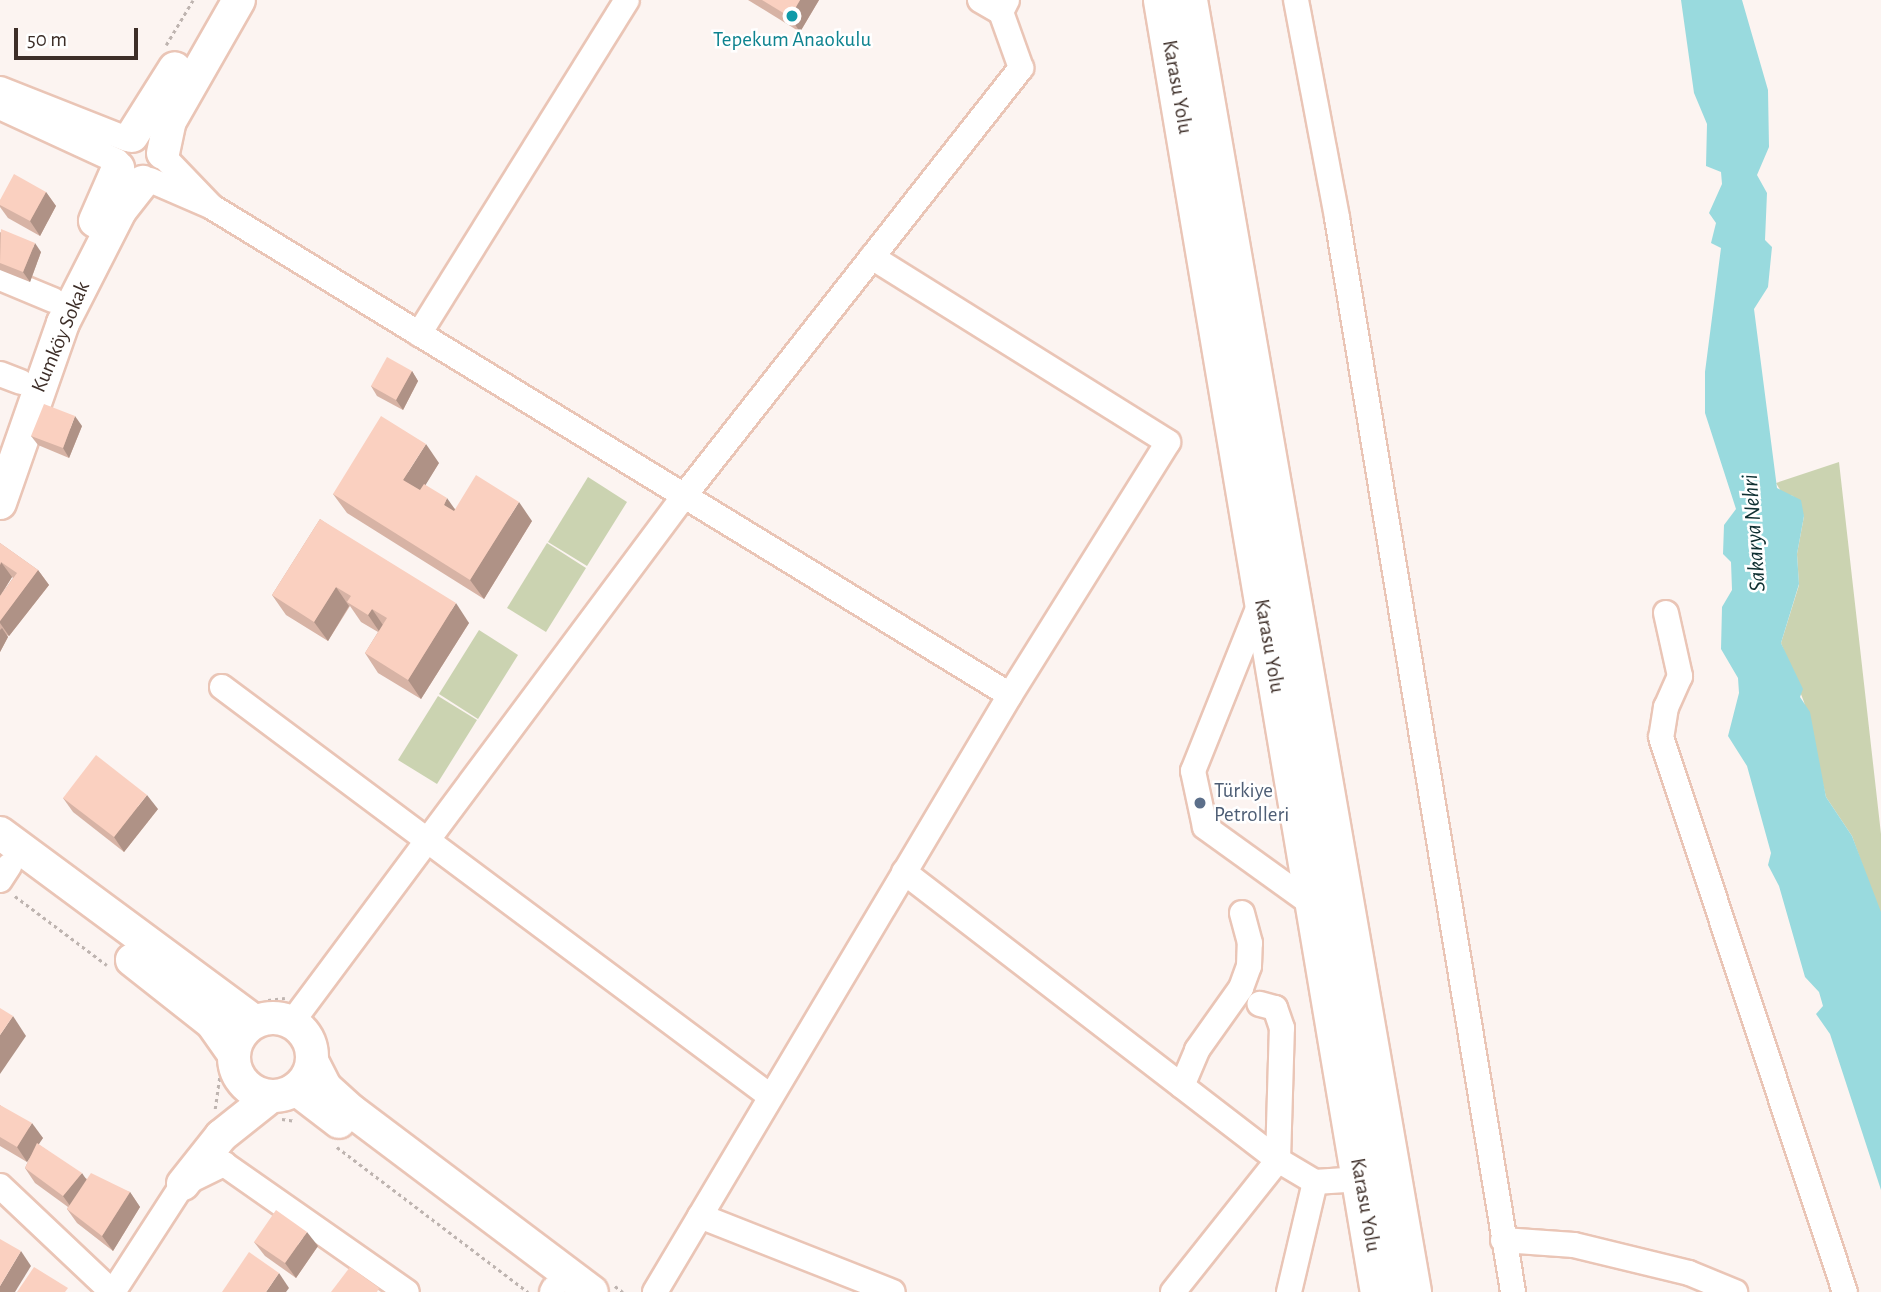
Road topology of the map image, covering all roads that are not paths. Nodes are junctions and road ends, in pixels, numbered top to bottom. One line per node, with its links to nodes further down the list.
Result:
1 (214, 0): 10 (main road, Kumköy Sokak)
2 (239, 0): 10 (main road, Kumköy Sokak)
3 (627, 0): 14 (street)
4 (1162, 0): 19 (highway, Karasu Yolu)
5 (1188, 0): 54 (highway)
6 (1296, 0): 43 (street)
7 (996, 4): 11 (street)
8 (0, 89): 10 (street)
9 (0, 107): 10 (street)
10 (139, 159): 13 (main road, Kumköy Sokak); 14 (street); 18 (main road, Kumköy Sokak)
11 (872, 257): 17 (street); 22 (street)
12 (0, 278): 13 (street)
13 (53, 300): 15 (main road, Kumköy Sokak)
14 (419, 334): 17 (street)
15 (10, 378): 16 (main road, Kumköy Sokak)
16 (0, 447)
17 (684, 496): 22 (street); 24 (street)
18 (0, 503)
19 (1261, 601): 27 (highway, Karasu Yolu); 27 (street)
20 (1666, 613): 57 (street)
21 (222, 687): 24 (street)
22 (1010, 695): 25 (street)
23 (0, 834): 30 (main road)
24 (427, 838): 31 (street); 35 (street)
25 (904, 872): 34 (street); 35 (street)
26 (4, 874): 33 (main road)
27 (1313, 905): 38 (highway, Karasu Yolu)
28 (1242, 913): 34 (street)
29 (1260, 1004): 37 (street)
30 (255, 1022): 31 (main road); 33 (main road)
31 (292, 1022): 32 (main road)
32 (312, 1061): 36 (main road); 48 (main road)
33 (230, 1064): 36 (main road); 40 (main road)
34 (1182, 1086): 37 (street)
35 (770, 1096): 42 (street)
36 (279, 1102): 40 (main road); 45 (main road)
37 (1278, 1160): 39 (street); 51 (street)
38 (1361, 1179): 39 (street); 53 (highway, Karasu Yolu)
39 (1315, 1182): 52 (street)
40 (183, 1184): 46 (street); 47 (street)
41 (4, 1198): 46 (street)
42 (700, 1216): 44 (street); 49 (street)
43 (1503, 1240): 55 (street); 56 (street)
44 (846, 1283): 50 (street)
45 (548, 1291)
46 (112, 1292)
47 (407, 1292)
48 (612, 1292)
49 (655, 1292)
50 (893, 1292)
51 (1173, 1292)
52 (1289, 1292)
53 (1379, 1292)
54 (1412, 1292)
55 (1513, 1292)
56 (1735, 1292)
57 (1845, 1292)

